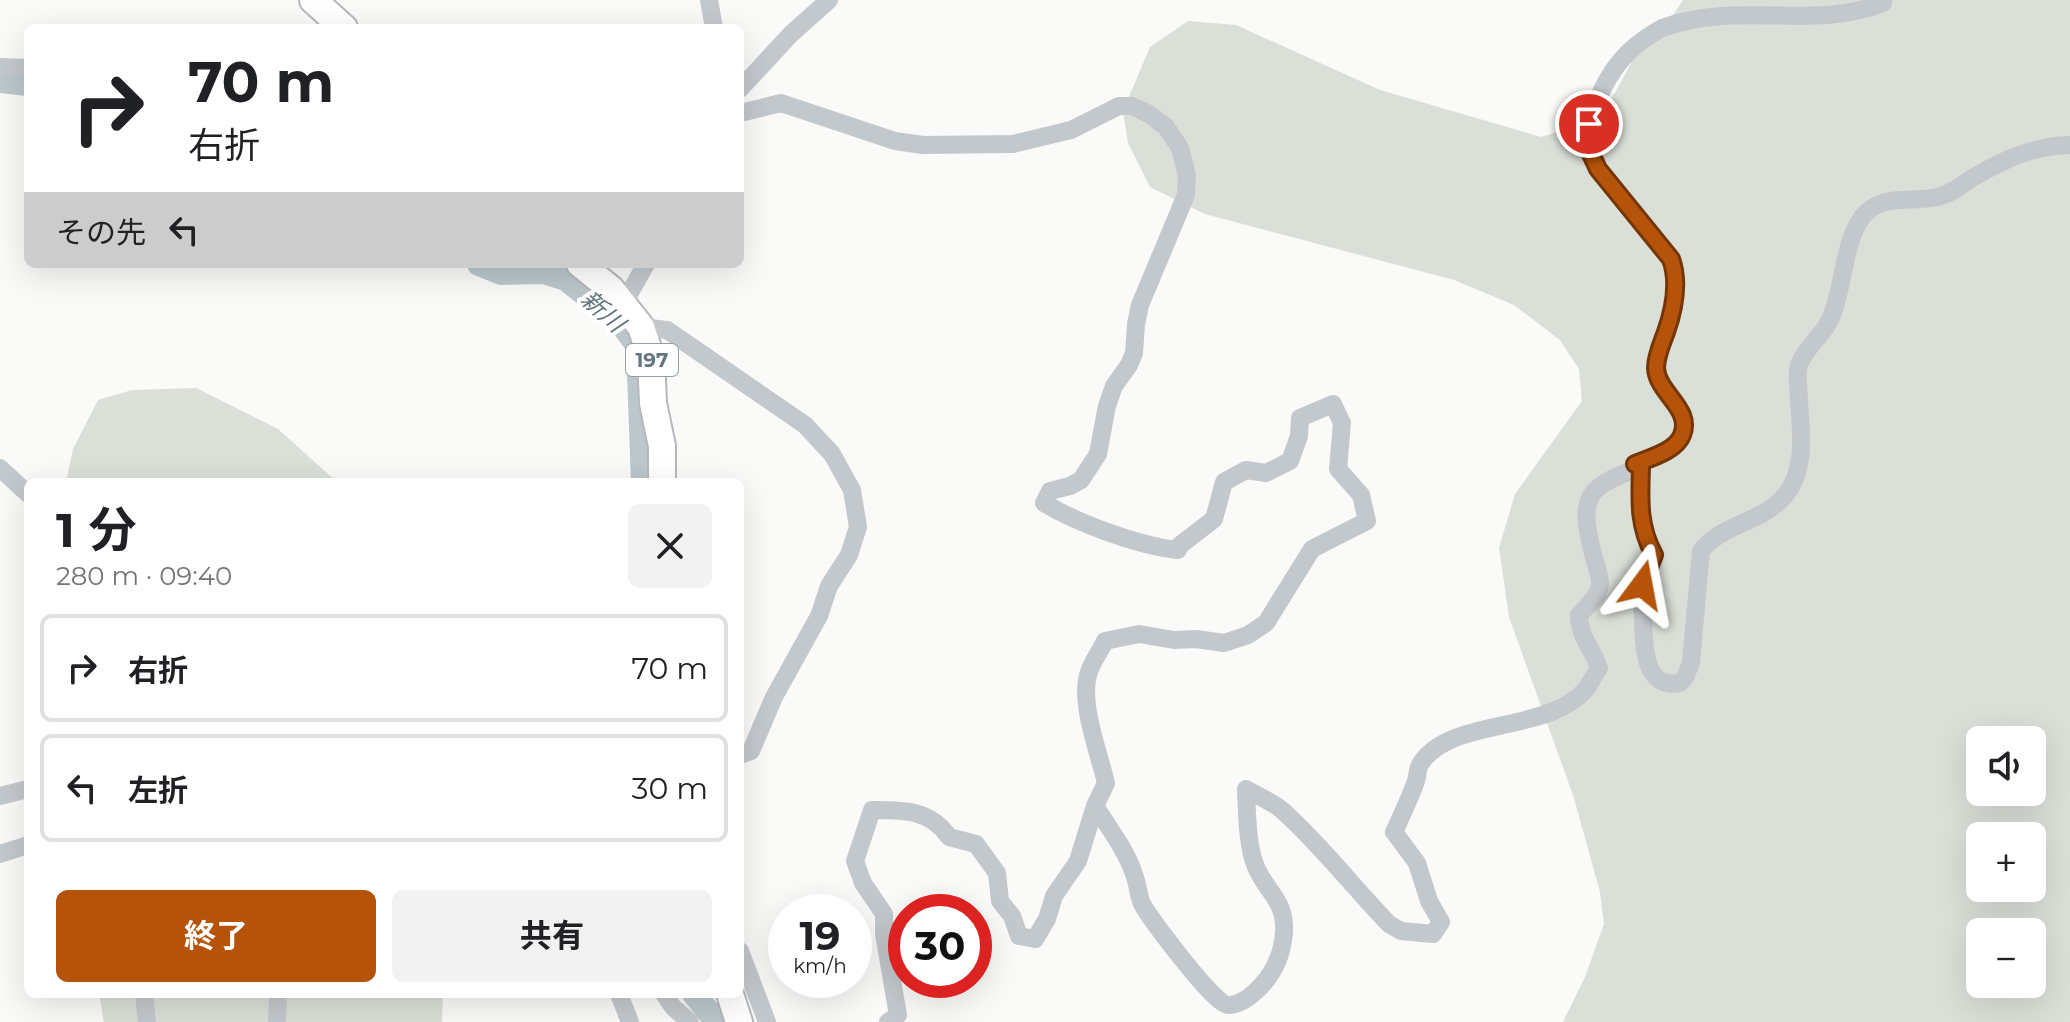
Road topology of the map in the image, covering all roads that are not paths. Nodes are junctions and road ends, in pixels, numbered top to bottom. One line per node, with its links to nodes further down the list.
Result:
1 (709, 0): 4 (street)
2 (828, 0): 7 (street)
3 (1883, 0): 14 (street)
4 (713, 24)
5 (0, 67): 6 (street)
6 (24, 68)
7 (744, 88)
8 (744, 112): 21 (street)
9 (2070, 145): 14 (street)
10 (585, 268): 12 (highway, 197)
11 (644, 268): 12 (street)
12 (624, 303): 13 (highway, 197)
13 (641, 327): 16 (highway, 197); 18 (street)
14 (1641, 467): 21 (street)
15 (0, 468): 17 (street)
16 (662, 478)
17 (24, 490)
18 (744, 754)
19 (24, 790): 20 (street)
20 (0, 796)
21 (1095, 806): 36 (street)
22 (24, 846): 23 (street)
23 (0, 854)
24 (744, 962): 35 (street)
25 (144, 998): 30 (street)
26 (278, 998): 31 (street)
27 (621, 998): 32 (street)
28 (667, 998): 33 (street)
29 (731, 998): 34 (highway)
30 (147, 1022)
31 (277, 1022)
32 (630, 1022)
33 (690, 1022)
34 (739, 1022)
35 (767, 1022)
36 (888, 1022)

